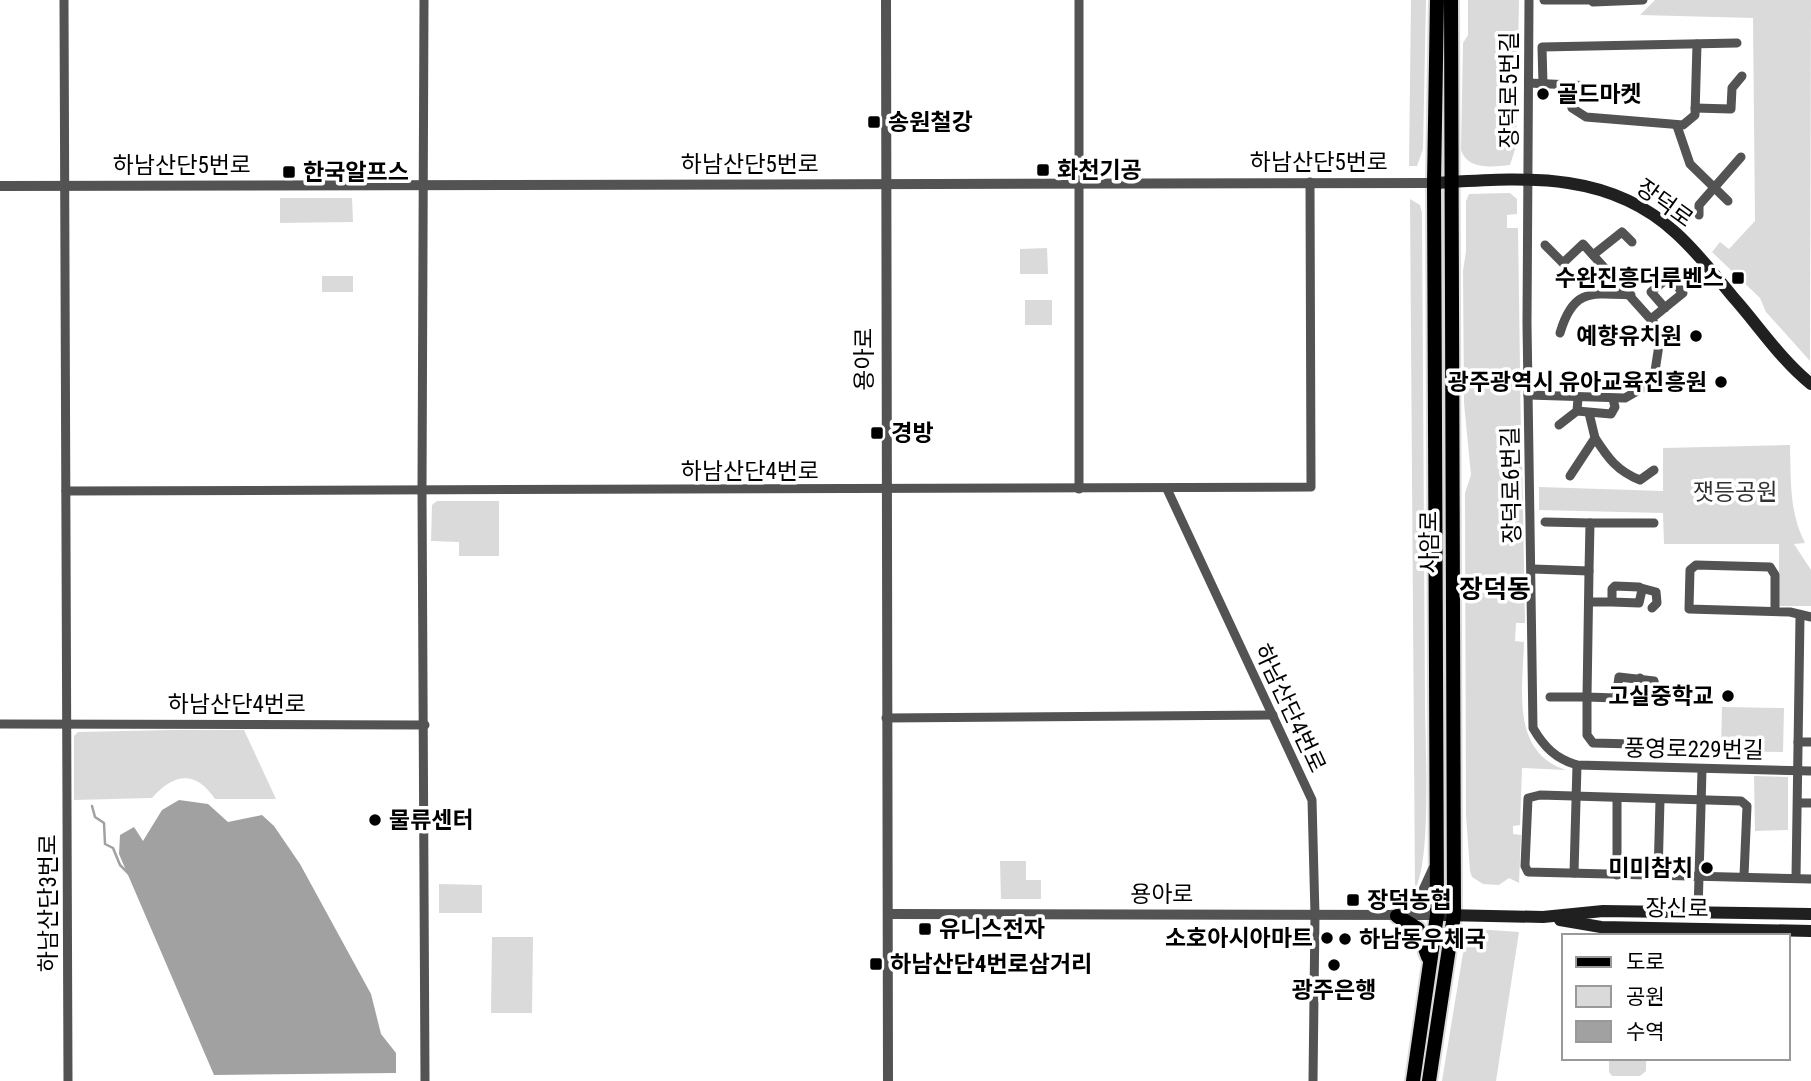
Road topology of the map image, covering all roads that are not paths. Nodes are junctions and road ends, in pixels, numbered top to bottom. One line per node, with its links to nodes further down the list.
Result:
1 (64, 0): 28 (street)
2 (424, 0): 29 (street)
3 (886, 0): 25 (street, 용아로)
4 (1079, 0): 26 (street)
5 (1437, 0): 24 (main road, 사암로)
6 (1451, 0): 23 (main road, 사암로)
7 (1529, 0): 14 (street, 장덕로5번길)
8 (1544, 0): 10 (street)
9 (1643, 0): 10 (street)
10 (1593, 1)
11 (1737, 43): 12 (street)
12 (1697, 44): 15 (street); 18 (street)
13 (1742, 76): 18 (street)
14 (1529, 83): 15 (street); 21 (street, 장덕로5번길)
15 (1543, 84): 16 (street)
16 (1566, 85): 17 (street); 19 (street)
17 (1592, 86)
18 (1695, 108): 19 (street)
19 (1677, 126): 30 (street)
20 (1741, 157): 30 (street)
21 (1528, 181): 23 (main road, 장덕로); 40 (main road, 장덕로); 41 (street, 장덕로6번길)
22 (1310, 182): 24 (street, 하남산단5번로); 26 (street, 하남산단5번로); 51 (street, 하남산단4번로)
23 (1450, 182): 24 (main road, 장덕로); 103 (main road, 사암로)
24 (1434, 183): 90 (main road, 사암로)
25 (886, 184): 26 (street, 하남산단5번로); 29 (street, 하남산단5번로); 53 (street, 용아로)
26 (1078, 185): 50 (street)
27 (0, 186): 28 (street, 하남산단5번로)
28 (66, 186): 29 (street, 하남산단5번로); 54 (street)
29 (423, 186): 52 (street)
30 (1712, 189): 31 (street); 32 (street)
31 (1728, 201)
32 (1699, 215)
33 (1633, 242): 35 (street)
34 (1545, 245): 35 (street)
35 (1593, 255): 36 (street)
36 (1631, 295): 38 (street); 39 (street)
37 (1665, 308): 38 (street)
38 (1651, 319): 43 (street)
39 (1560, 333)
40 (1811, 384)
41 (1528, 395): 42 (street); 58 (street, 장덕로6번길)
42 (1578, 398): 43 (street); 44 (street)
43 (1613, 399): 45 (street)
44 (1577, 411): 45 (street); 46 (street)
45 (1589, 413): 47 (street)
46 (1559, 425)
47 (1595, 438): 48 (street); 49 (street)
48 (1654, 470)
49 (1570, 477)
50 (1079, 489): 51 (street, 하남산단4번로); 53 (street, 하남산단4번로)
51 (1167, 489): 72 (street, 하남산단4번로)
52 (422, 490): 53 (street, 하남산단4번로); 54 (street, 하남산단4번로); 76 (street)
53 (886, 490): 73 (street, 용아로)
54 (66, 491): 75 (street)
55 (1545, 522): 56 (street)
56 (1590, 523): 57 (street); 59 (street)
57 (1654, 523)
58 (1532, 569): 59 (street); 80 (street, 장덕로6번길)
59 (1589, 571): 61 (street)
60 (1641, 588): 62 (street); 62 (street); 63 (street)
61 (1589, 602): 62 (street); 69 (street)
62 (1612, 602)
63 (1652, 608)
64 (1774, 611): 64 (street); 65 (street)
65 (1800, 617): 66 (street); 77 (street)
66 (1811, 617)
67 (1640, 678): 70 (street); 70 (street); 71 (street)
68 (1550, 697): 69 (street)
69 (1587, 697): 70 (street); 79 (street)
70 (1616, 698)
71 (1650, 702)
72 (1273, 715): 73 (street); 101 (street, 하남산단4번로)
73 (886, 718): 100 (street, 용아로)
74 (0, 724): 75 (street, 하남산단4번로)
75 (66, 724): 76 (street, 하남산단4번로); 108 (street, 하남산단3번로)
76 (425, 725): 109 (street)
77 (1798, 742): 78 (street); 82 (street)
78 (1811, 742)
79 (1633, 744)
80 (1577, 765): 81 (street, 풍영로229번길); 84 (street)
81 (1702, 770): 82 (street, 풍영로229번길); 87 (street)
82 (1797, 771): 83 (street, 풍영로229번길); 88 (street)
83 (1811, 771)
84 (1576, 797): 85 (street); 91 (street); 91 (street)
85 (1617, 798): 86 (street); 92 (street)
86 (1660, 800): 87 (street); 93 (street)
87 (1703, 800): 94 (street); 95 (street)
88 (1798, 803): 89 (street); 96 (street)
89 (1811, 803)
90 (1437, 858): 102 (main road, 사암로); 104 (street)
91 (1574, 873): 92 (street)
92 (1616, 875): 93 (street)
93 (1658, 876): 94 (street)
94 (1698, 876): 95 (street); 98 (street)
95 (1744, 876): 96 (street)
96 (1796, 878): 97 (street)
97 (1811, 878)
98 (1698, 912): 99 (main road, 장신로); 105 (main road, 장신로)
99 (1811, 914)
100 (888, 915): 101 (street, 용아로); 110 (street, 용아로)
101 (1315, 915): 104 (street, 용아로); 111 (street)
102 (1437, 915): 103 (main road, 장신로); 104 (street, 용아로); 107 (main road, 사암로)
103 (1454, 915): 105 (main road, 장신로); 113 (main road, 사암로)
104 (1397, 916): 107 (main road)
105 (1542, 917): 106 (main road, 장신로)
106 (1811, 931)
107 (1429, 964): 112 (main road, 사암로)
108 (68, 1081)
109 (425, 1081)
110 (888, 1081)
111 (1312, 1081)
112 (1413, 1081)
113 (1429, 1081)

